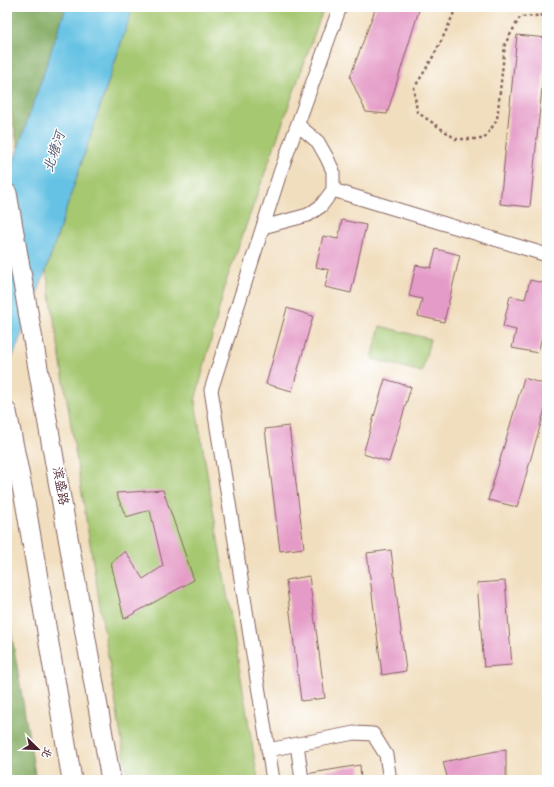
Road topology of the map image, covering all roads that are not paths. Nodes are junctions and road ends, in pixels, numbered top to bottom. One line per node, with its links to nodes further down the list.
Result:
1 (340, 7): 2 (street)
2 (298, 125): 3 (street); 5 (street)
3 (333, 190): 5 (street); 6 (street)
4 (7, 193): 11 (main road, 滨盛路)
5 (263, 227): 9 (street)
6 (547, 255)
7 (7, 412): 10 (main road)
8 (297, 744): 9 (street); 13 (street); 14 (street)
9 (268, 750): 12 (street)
10 (72, 780)
11 (110, 780)
12 (272, 780)
13 (302, 780)
14 (390, 780)

